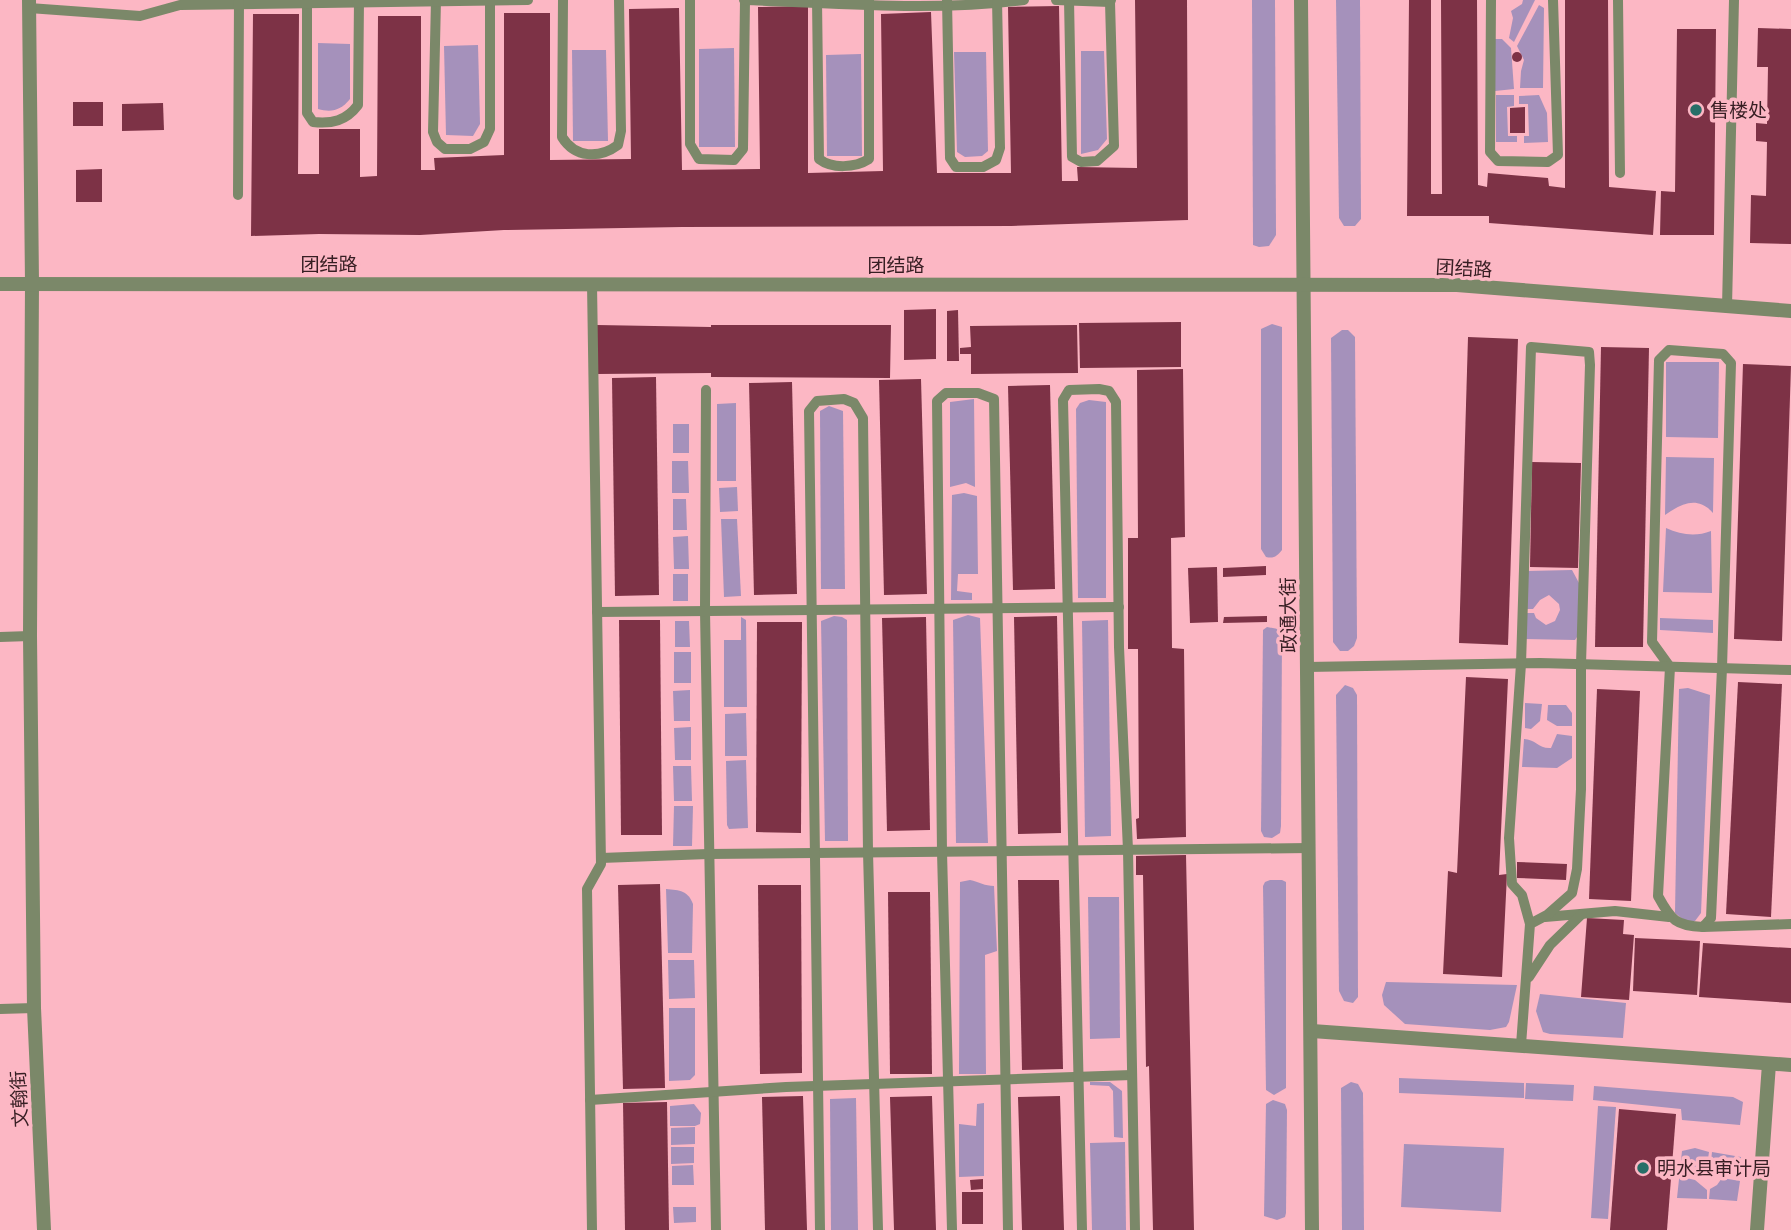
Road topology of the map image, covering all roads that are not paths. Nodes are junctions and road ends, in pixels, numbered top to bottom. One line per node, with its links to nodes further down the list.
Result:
1 (436, 0): 2 (lane); 2 (lane); 18 (lane)
2 (490, 0): 3 (lane)
3 (528, 0)
4 (563, 0): 5 (lane)
5 (619, 0)
6 (690, 0): 7 (lane)
7 (745, 0): 19 (lane)
8 (1024, 0): 23 (lane)
9 (1056, 0): 10 (lane)
10 (1069, 0): 20 (lane); 20 (lane)
11 (1301, 0): 31 (street, 政通大街)
12 (1491, 0): 13 (lane)
13 (1553, 0)
14 (1618, 0): 26 (lane)
15 (1734, 0): 32 (lane)
16 (239, 1): 17 (lane); 24 (lane); 27 (lane)
17 (307, 1): 18 (lane); 18 (lane)
18 (359, 1)
19 (817, 1): 21 (lane); 21 (lane)
20 (1111, 1)
21 (869, 2): 22 (lane)
22 (947, 2): 23 (lane); 23 (lane)
23 (997, 2)
24 (178, 3): 25 (lane)
25 (29, 4): 28 (street, 文翰街)
26 (1620, 173)
27 (238, 195)
28 (32, 283): 29 (street, 团结路); 30 (street, 团结路); 43 (street, 文翰街)
29 (0, 284)
30 (592, 284): 31 (street, 团结路); 42 (lane)
31 (1303, 285): 32 (street, 团结路); 47 (street, 政通大街)
32 (1727, 307): 33 (street, 团结路)
33 (1791, 311)
34 (706, 390): 41 (lane)
35 (1068, 607): 36 (lane); 36 (lane); 37 (lane); 52 (lane)
36 (1119, 607): 53 (lane)
37 (998, 608): 38 (lane); 38 (lane); 54 (lane)
38 (939, 609): 40 (lane); 56 (lane)
39 (811, 610): 40 (lane); 40 (lane); 41 (lane); 57 (lane)
40 (865, 610): 55 (lane)
41 (705, 611): 42 (lane); 58 (lane)
42 (597, 612): 59 (lane)
43 (30, 636): 44 (lane); 67 (street, 文翰街)
44 (0, 637)
45 (1521, 664): 46 (lane); 46 (lane); 47 (lane); 63 (lane)
46 (1581, 664): 48 (lane); 61 (lane)
47 (1307, 667): 51 (street, 政通大街)
48 (1670, 667): 49 (lane); 49 (lane); 62 (lane)
49 (1722, 668): 50 (lane); 65 (lane)
50 (1791, 670)
51 (1310, 848): 53 (lane); 69 (street, 政通大街)
52 (1072, 850): 53 (lane); 54 (lane); 74 (lane)
53 (1128, 850): 73 (lane)
54 (1003, 851): 56 (lane); 75 (lane)
55 (868, 852): 56 (lane); 57 (lane); 77 (lane)
56 (942, 852): 76 (lane)
57 (814, 853): 58 (lane); 78 (lane)
58 (708, 854): 59 (lane); 79 (lane)
59 (601, 858): 80 (lane)
60 (1582, 914): 61 (lane); 62 (lane); 66 (lane)
61 (1542, 917): 63 (lane)
62 (1669, 917): 65 (lane)
63 (1530, 924): 66 (lane)
64 (1791, 924): 65 (lane)
65 (1703, 927)
66 (1526, 983): 70 (lane)
67 (34, 1008): 68 (lane); 81 (street, 文翰街)
68 (0, 1009)
69 (1312, 1031): 70 (street); 90 (street, 政通大街)
70 (1521, 1045): 71 (street)
71 (1769, 1064): 72 (street); 91 (street)
72 (1791, 1065)
73 (1132, 1076): 74 (lane); 89 (lane)
74 (1078, 1077): 75 (lane); 88 (lane)
75 (1006, 1079): 76 (lane); 87 (lane)
76 (948, 1081): 77 (lane); 86 (lane)
77 (873, 1084): 78 (lane); 85 (lane)
78 (820, 1086): 79 (lane); 84 (lane)
79 (712, 1092): 80 (lane); 83 (lane)
80 (590, 1100): 82 (lane)
81 (44, 1230)
82 (592, 1230)
83 (716, 1230)
84 (820, 1230)
85 (878, 1230)
86 (952, 1230)
87 (1008, 1230)
88 (1082, 1230)
89 (1135, 1230)
90 (1312, 1230)
91 (1757, 1230)

